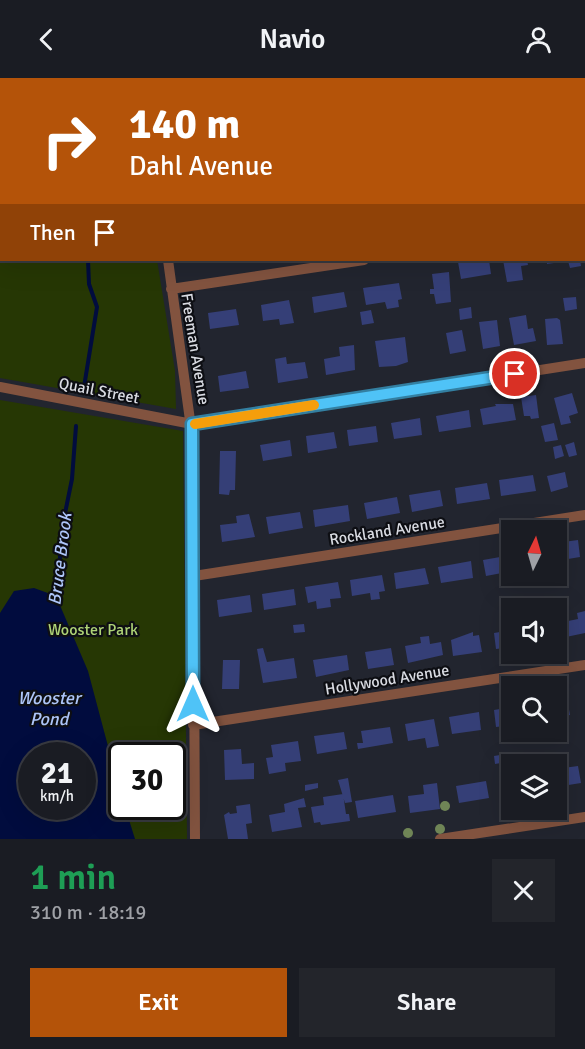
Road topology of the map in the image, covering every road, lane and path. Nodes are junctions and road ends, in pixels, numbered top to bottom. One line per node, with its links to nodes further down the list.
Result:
1 (168, 261): 3 (street, Freeman Avenue)
2 (358, 261): 3 (street)
3 (171, 290): 6 (street, Freeman Avenue)
4 (585, 363): 6 (street, Quail Street)
5 (0, 387): 6 (street, Quail Street)
6 (192, 424): 8 (street, Freeman Avenue)
7 (585, 515): 8 (street, Rockland Avenue)
8 (194, 576): 10 (street, Freeman Avenue)
9 (585, 665): 10 (street, Hollywood Avenue)
10 (193, 725): 12 (street, Freeman Avenue)
11 (585, 817): 13 (street)
12 (195, 839)
13 (440, 839)

